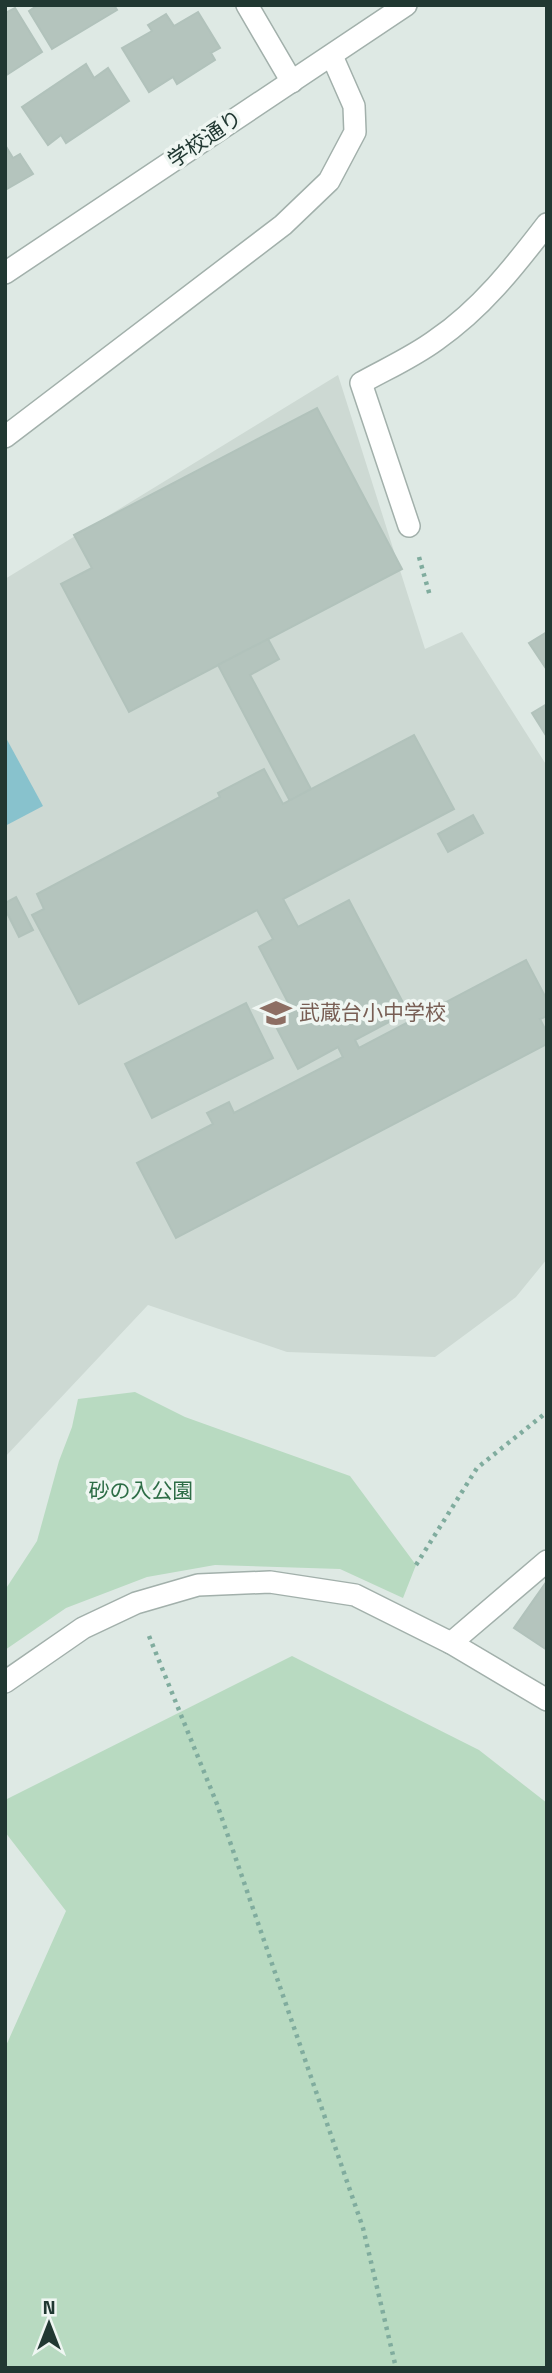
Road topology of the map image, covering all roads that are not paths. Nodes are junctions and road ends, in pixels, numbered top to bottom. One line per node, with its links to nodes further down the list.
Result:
1 (247, 5): 4 (street)
2 (406, 5): 3 (street, 学校通り)
3 (332, 56): 4 (street, 学校通り); 7 (street)
4 (292, 82): 6 (street, 学校通り)
5 (547, 224): 8 (street)
6 (5, 273)
7 (5, 437)
8 (409, 526)
9 (547, 1561): 10 (street)
10 (452, 1643): 11 (street); 12 (street)
11 (5, 1682)
12 (547, 1700)

